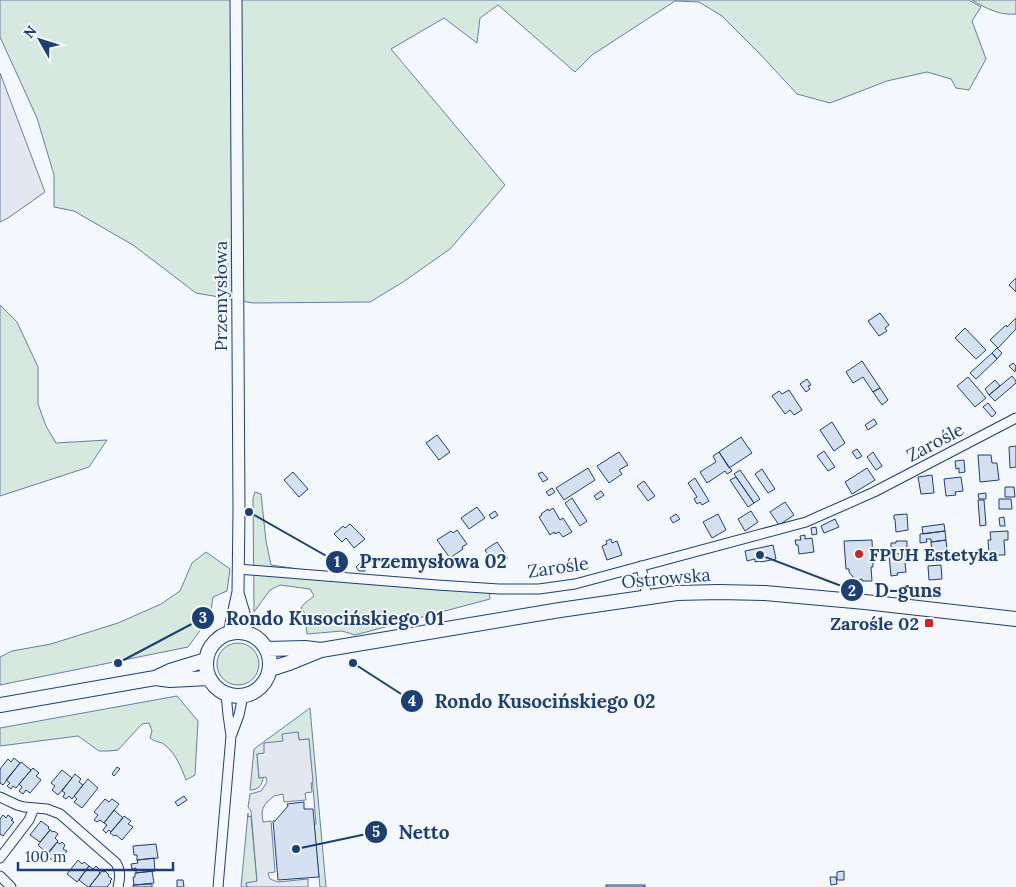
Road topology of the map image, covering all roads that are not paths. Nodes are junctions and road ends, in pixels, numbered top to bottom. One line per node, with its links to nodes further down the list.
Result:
1 (236, 0): 4 (street, Przemysłowa)
2 (1016, 418): 3 (street, Zarośle)
3 (641, 566): 4 (street, Zarośle); 6 (street)
4 (238, 569): 5 (street, Przemysłowa)
5 (238, 592): 8 (street, Przemysłowa); 9 (street, Przemysłowa)
6 (647, 597): 7 (main road, Ostrowska); 11 (main road, Ostrowska)
7 (1016, 619)
8 (246, 632): 9 (main road); 10 (main road)
9 (229, 633): 12 (main road)
10 (267, 649): 11 (main road, Ostrowska); 13 (main road)
11 (321, 650): 13 (main road, Ostrowska)
12 (206, 660): 14 (main road); 15 (main road)
13 (270, 668): 17 (main road)
14 (155, 678): 15 (main road); 18 (main road)
15 (209, 678): 16 (main road)
16 (226, 694): 17 (main road); 19 (street)
17 (243, 696): 19 (street)
18 (0, 705)
19 (231, 736): 26 (street)
20 (0, 797): 21 (street)
21 (34, 808): 22 (street); 25 (street)
22 (0, 858)
23 (0, 876): 24 (street)
24 (11, 887)
25 (118, 887)
26 (218, 887)

